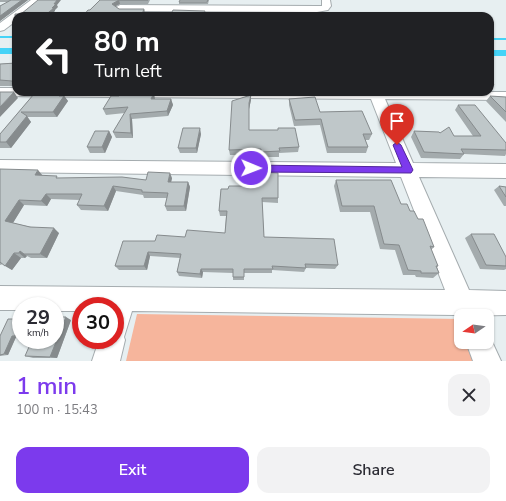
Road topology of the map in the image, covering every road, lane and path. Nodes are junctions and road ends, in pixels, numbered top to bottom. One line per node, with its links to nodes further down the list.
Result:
1 (37, 0): 5 (street)
2 (126, 0): 4 (street)
3 (325, 4): 4 (street)
4 (120, 8): 6 (street)
5 (21, 12)
6 (117, 12)
7 (12, 19): 8 (street)
8 (0, 28)
9 (0, 92): 10 (street)
10 (12, 92)
11 (376, 96): 15 (street)
12 (494, 96): 13 (street)
13 (506, 96)
14 (0, 166): 15 (street)
15 (408, 170): 16 (street); 21 (street)
16 (506, 171)
17 (0, 298): 18 (street)
18 (72, 299)
19 (124, 300): 23 (street)
20 (506, 303): 22 (street)
21 (465, 309)
22 (471, 309)
23 (454, 310)
24 (109, 349): 26 (street)
25 (482, 349): 27 (street)
26 (106, 361)
27 (487, 361)

